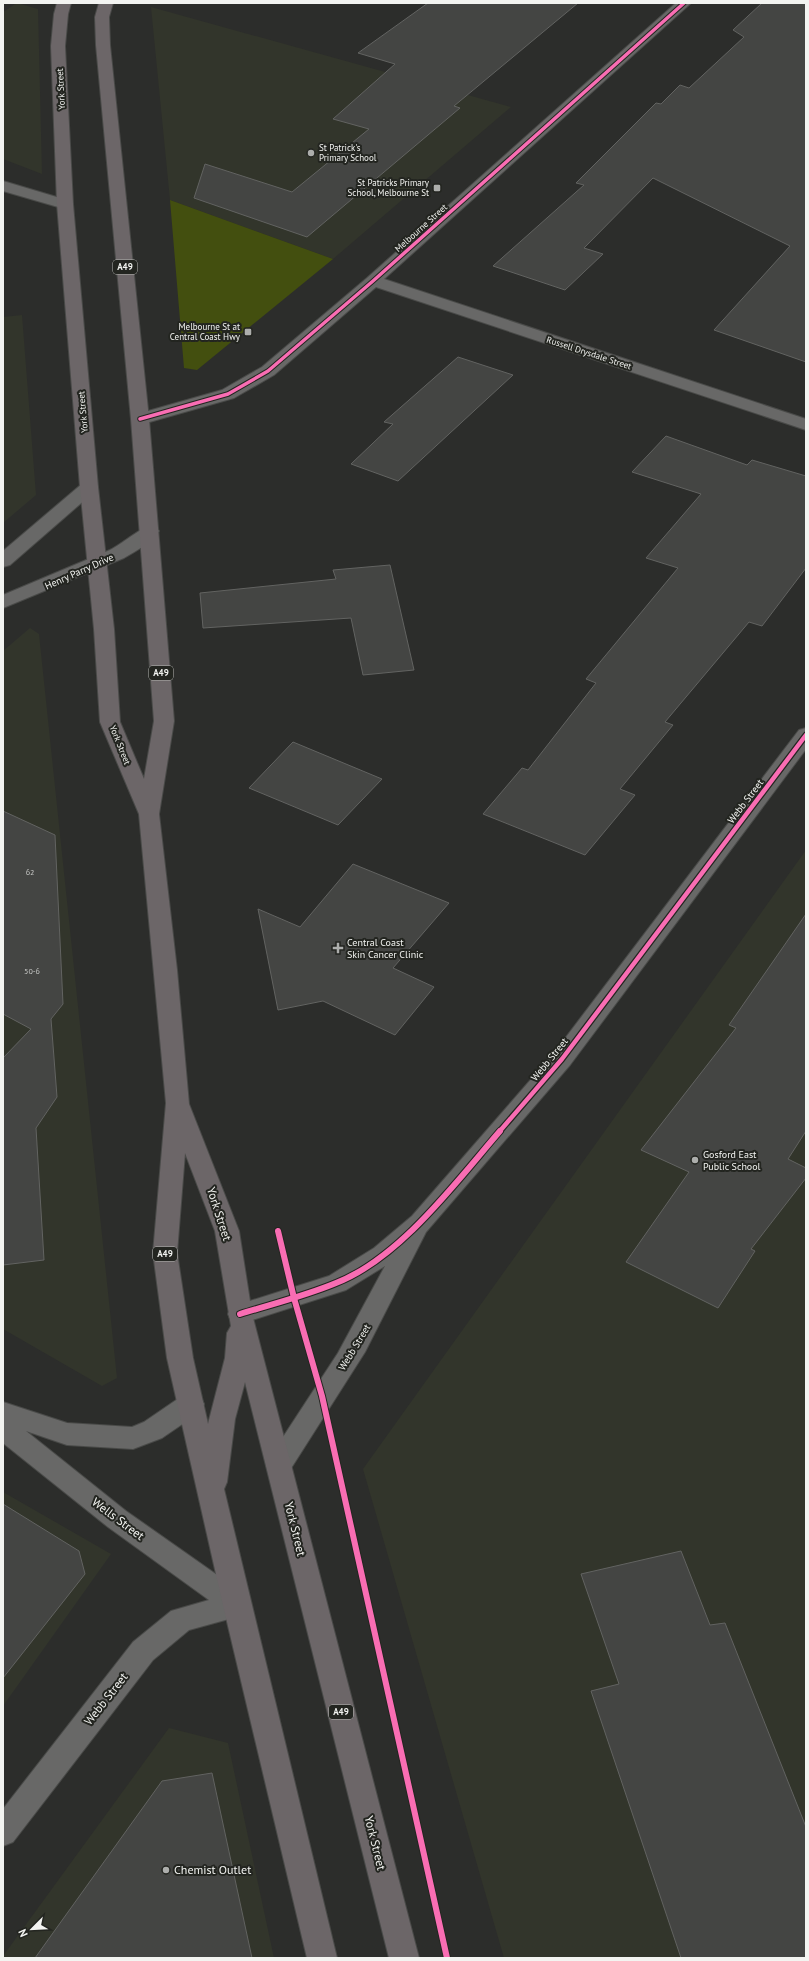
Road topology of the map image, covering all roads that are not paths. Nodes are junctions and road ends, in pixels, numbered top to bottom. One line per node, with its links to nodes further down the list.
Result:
1 (64, 3): 5 (highway, York Street / A49)
2 (106, 3): 7 (highway, York Street / A49)
3 (684, 3): 6 (street, Melbourne Street)
4 (3, 186): 5 (street)
5 (65, 204): 9 (highway, York Street / A49)
6 (373, 281): 7 (street, Melbourne Street); 8 (street, Russell Drysdale Street)
7 (140, 419): 10 (highway, York Street / A49)
8 (806, 425)
9 (89, 487): 11 (street); 12 (highway, York Street / A49)
10 (150, 531): 12 (street, Henry Parry Drive); 15 (highway, York Street / A49)
11 (3, 561)
12 (96, 564): 13 (street, Henry Parry Drive); 15 (highway, York Street / A49)
13 (3, 602)
14 (806, 735): 17 (street, Webb Street)
15 (148, 814): 16 (highway, York Street / A49)
16 (178, 1103): 18 (highway, York Street / A49); 19 (highway, York Street / A49)
17 (420, 1223): 18 (street, Webb Street); 22 (street, Webb Street)
18 (240, 1314): 22 (highway, York Street / A49); 23 (highway)
19 (190, 1404): 20 (street); 23 (highway, York Street / A49)
20 (3, 1413)
21 (3, 1428): 24 (street, Wells Street)
22 (279, 1465): 27 (highway, York Street / A49)
23 (212, 1497): 24 (highway, York Street / A49)
24 (237, 1605): 25 (street, Webb Street); 26 (highway, York Street / A49)
25 (3, 1832)
26 (322, 1958)
27 (404, 1958)

